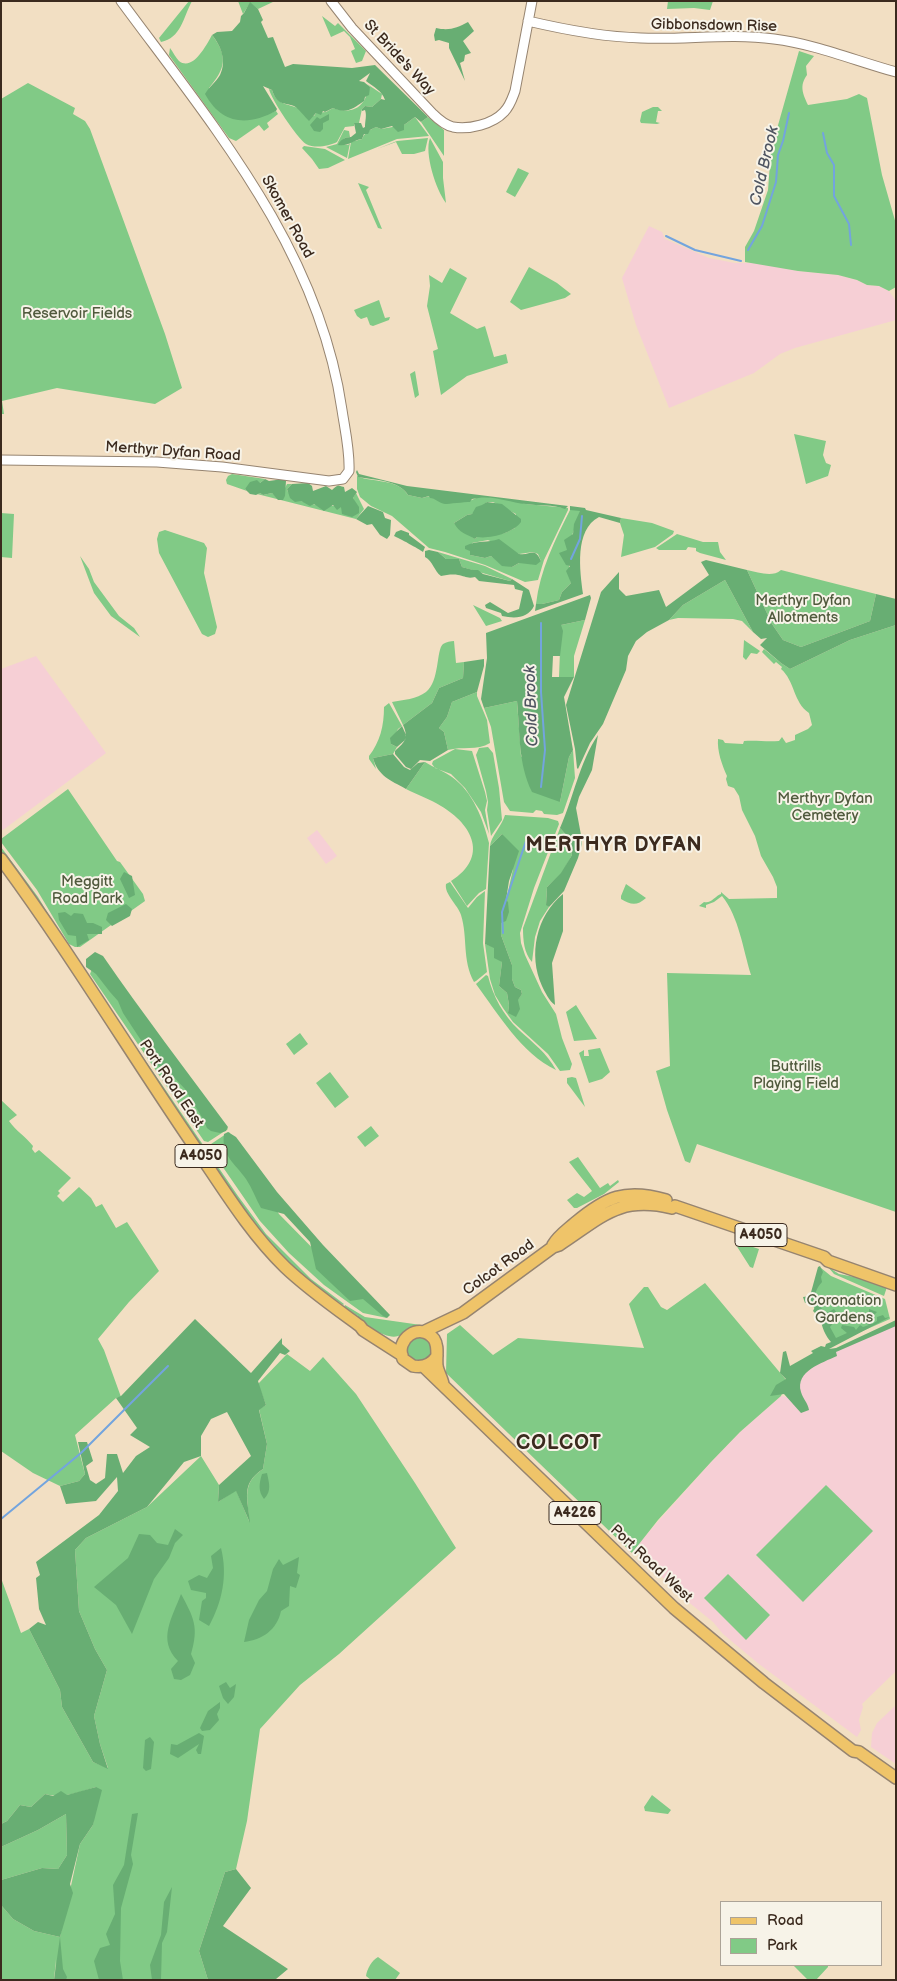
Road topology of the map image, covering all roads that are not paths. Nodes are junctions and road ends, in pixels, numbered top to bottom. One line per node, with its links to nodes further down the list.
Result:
1 (121, 1): 7 (street, Skomer Road)
2 (331, 1): 4 (street, St Bride's Way)
3 (532, 1): 4 (street)
4 (528, 21): 5 (street, Gibbonsdown Rise)
5 (896, 72)
6 (1, 460): 7 (street, Merthyr Dyfan Road)
7 (343, 479)
8 (1, 860): 13 (main road, Port Road East / A4050)
9 (824, 1256): 10 (main road, Colcot Road / A4050); 11 (main road, Colcot Road / A4050); 12 (main road, Colcot Road / A4050)
10 (896, 1278)
11 (896, 1285)
12 (463, 1313): 14 (main road, Colcot Road / A4050); 16 (main road, Colcot Road / A4050)
13 (360, 1326): 15 (main road, Port Road East / A4050); 17 (main road, Port Road East / A4050)
14 (423, 1332): 15 (main road, A4050); 16 (main road)
15 (405, 1338): 17 (main road)
16 (436, 1344): 18 (main road)
17 (402, 1355): 19 (main road, A4050)
18 (437, 1356): 19 (main road); 20 (main road)
19 (423, 1366): 20 (main road, Port Road West / A4226)
20 (442, 1384): 21 (main road, Port Road West / A4226)
21 (853, 1750): 22 (main road, Port Road West / A4226); 23 (main road, Port Road West / A4226)
22 (896, 1778)
23 (896, 1784)

